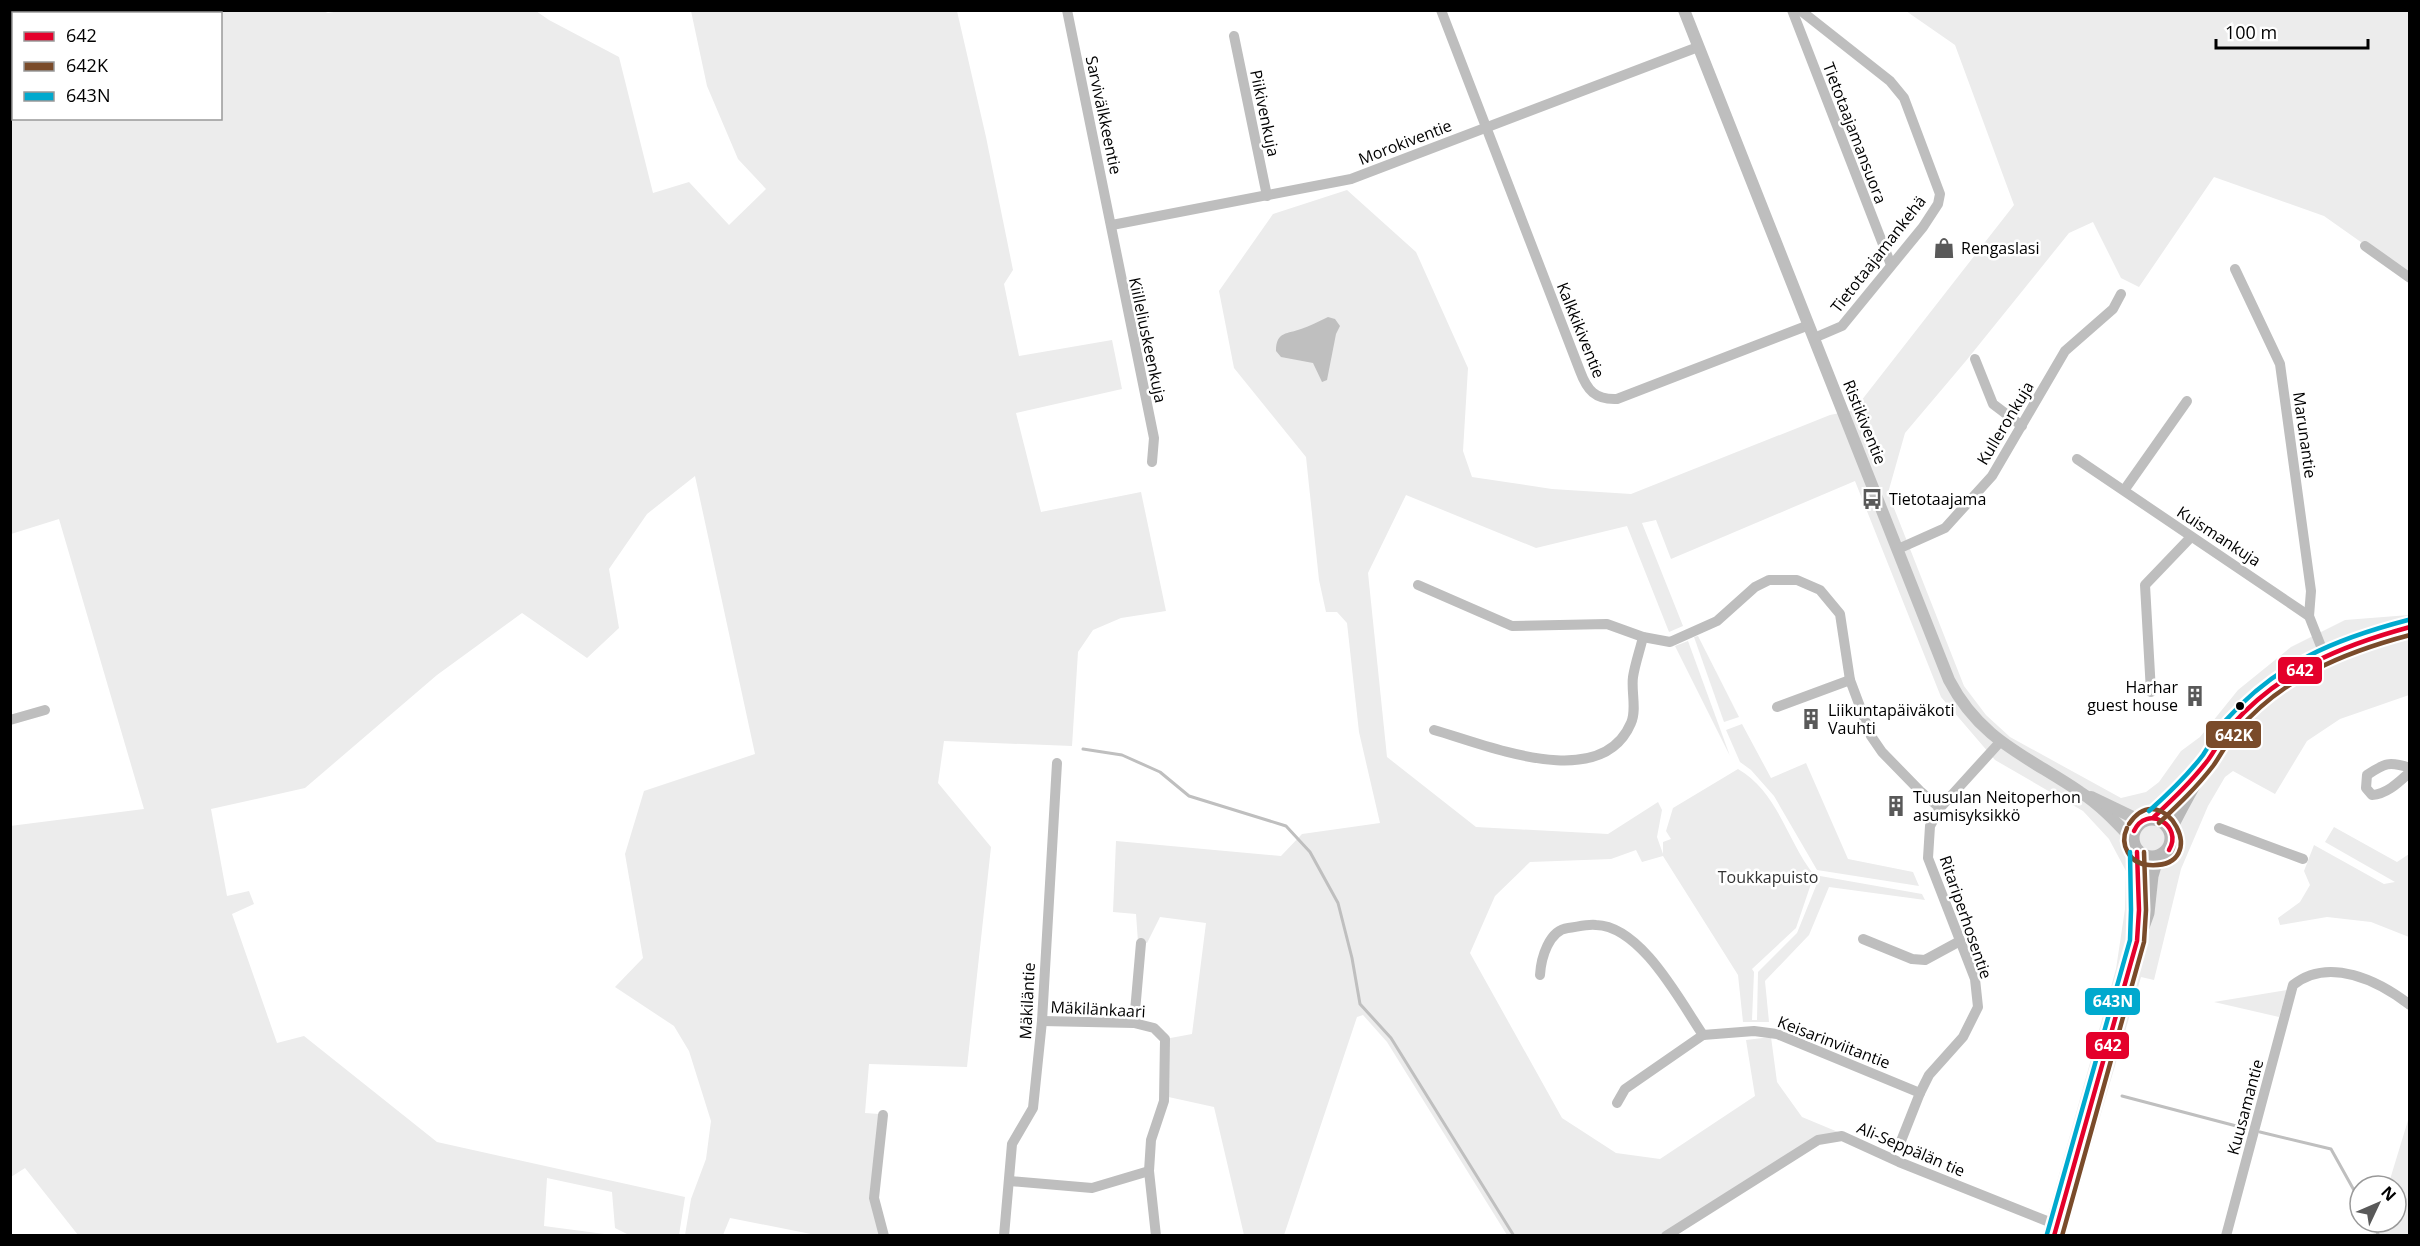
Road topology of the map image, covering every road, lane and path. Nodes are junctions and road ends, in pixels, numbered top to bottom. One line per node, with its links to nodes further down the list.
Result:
1 (1067, 10): 10 (street, Sarvivälkkeentie)
2 (1441, 10): 8 (street)
3 (1683, 10): 7 (street, Ristikiventie)
4 (1792, 10): 12 (street, Tietotaajamansuora)
5 (1800, 10): 12 (street, Tietotaajamankehä)
6 (1233, 36): 9 (street, Piikivenkuja)
7 (1698, 47): 8 (street, Morokiventie); 16 (street, Ristikiventie)
8 (1486, 127): 9 (street, Morokiventie); 16 (street, Kalkkikiventie)
9 (1267, 196): 10 (street, Morokiventie)
10 (1112, 225): 22 (street, Kiilleliuskeenkuja)
11 (2365, 246): 14 (street)
12 (1891, 266): 17 (street, Tietotaajamankehä)
13 (2235, 269): 27 (street, Marunantie)
14 (2409, 278)
15 (2121, 294): 20 (street, Kulleronkuja)
16 (1809, 325): 17 (street, Ristikiventie)
17 (1814, 338): 25 (street, Ristikiventie)
18 (1975, 359): 20 (street)
19 (2187, 401): 23 (street)
20 (2022, 426): 25 (street, Kulleronkuja)
21 (2077, 459): 23 (street, Kuismankuja)
22 (1152, 462)
23 (2125, 489): 24 (street, Kuismankuja)
24 (2191, 537): 27 (street, Kuismankuja); 32 (street)
25 (1898, 549): 37 (street, Ristikiventie)
26 (1418, 585): 29 (street)
27 (2309, 616): 30 (street)
28 (2409, 627): 30 (main road)
29 (1643, 637): 31 (street); 36 (street)
30 (2324, 654): 38 (main road)
31 (1850, 680): 33 (street); 41 (street)
32 (2151, 692)
33 (1777, 707)
34 (45, 710): 35 (street)
35 (10, 720)
36 (1434, 730)
37 (2000, 742): 40 (street, Ristikiventie); 41 (street, Ritariperhosentie)
38 (2206, 762): 42 (main road); 43 (main road)
39 (1057, 763): 54 (street, Mäkiläntie)
40 (2082, 793): 42 (street, Ristikiventie); 45 (street, Ristikiventie)
41 (1940, 808): 49 (street, Ritariperhosentie)
42 (2148, 819): 43 (main road); 45 (main road)
43 (2170, 828): 46 (main road)
44 (2219, 828): 47 (street)
45 (2134, 845): 46 (main road); 50 (main road)
46 (2156, 859): 50 (main road)
47 (2303, 860)
48 (1863, 939): 49 (street)
49 (1960, 941): 57 (street, Ritariperhosentie)
50 (2137, 941): 63 (main road)
51 (1141, 942): 55 (street)
52 (1540, 975): 56 (street)
53 (2409, 1005): 68 (street, Kuusamantie)
54 (1042, 1021): 55 (street, Mäkilänkaari); 62 (street, Mäkiläntie)
55 (1134, 1023): 61 (street, Mäkilänkaari)
56 (1703, 1035): 57 (street, Keisarinviitantie); 58 (street)
57 (1920, 1093): 60 (street, Ritariperhosentie)
58 (1617, 1103)
59 (883, 1114): 64 (street)
60 (1901, 1141)
61 (1149, 1171): 62 (street); 66 (street, Mäkilänkaari)
62 (1010, 1181): 65 (street, Mäkiläntie)
63 (2056, 1230): 67 (street, Ali-Seppälän tie)
64 (884, 1236)
65 (1004, 1236)
66 (1156, 1236)
67 (1666, 1236)
68 (2226, 1236)

